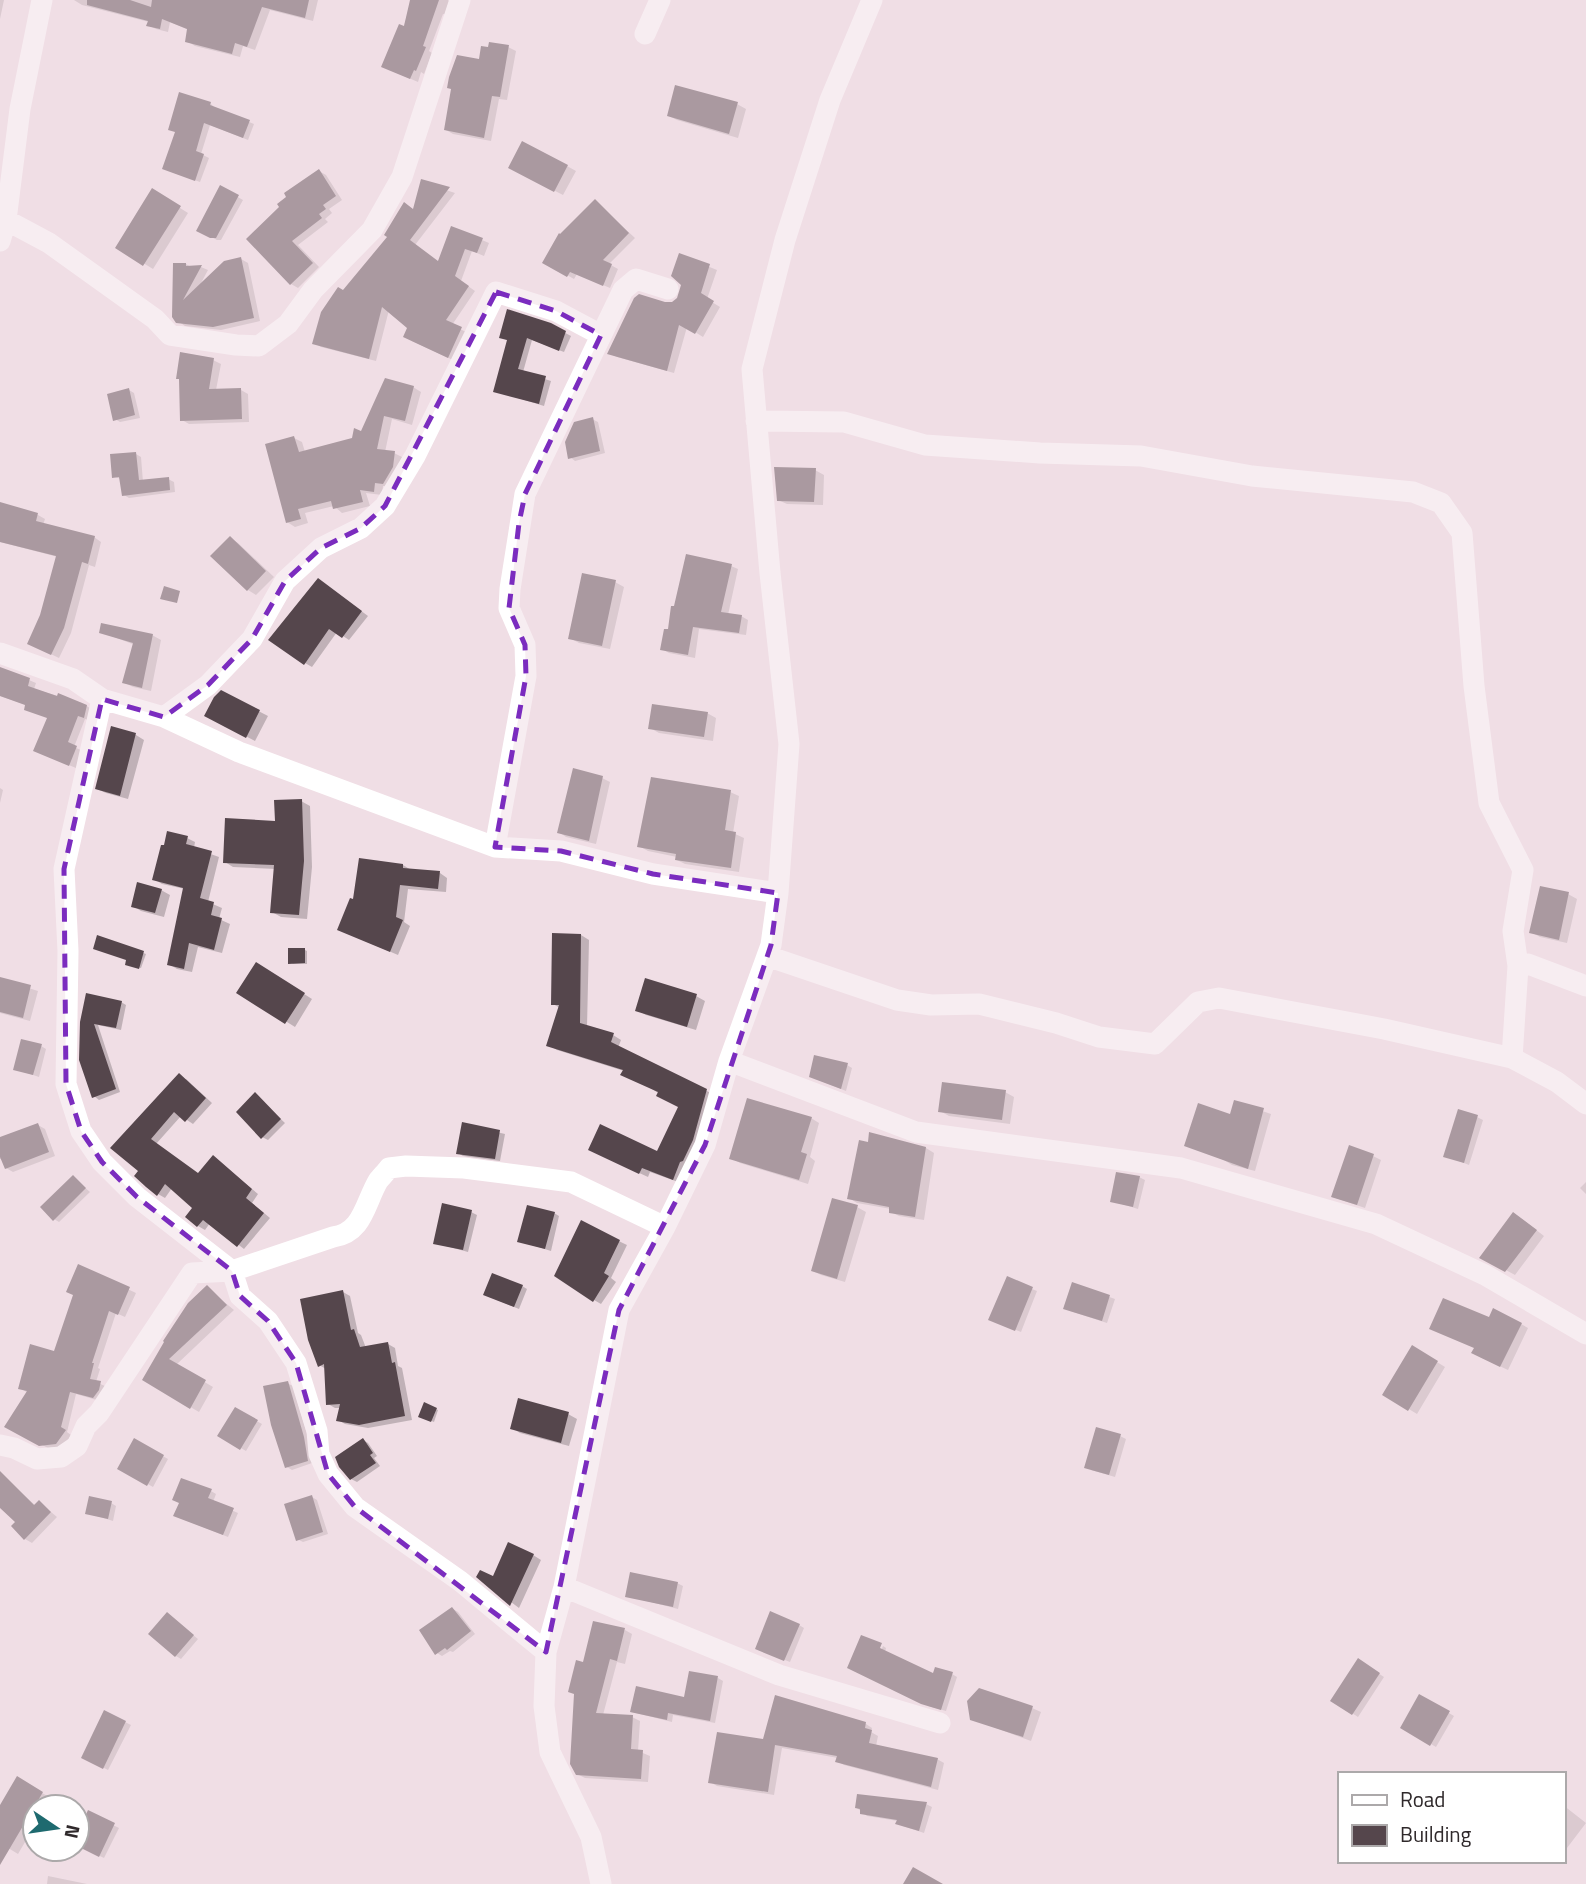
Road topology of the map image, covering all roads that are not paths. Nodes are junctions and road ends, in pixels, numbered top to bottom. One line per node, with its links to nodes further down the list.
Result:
1 (42, 0): 6 (street)
2 (460, 0): 6 (street)
3 (660, 0): 5 (street)
4 (872, 0): 10 (street)
5 (645, 34)
6 (6, 220): 7 (street)
7 (0, 241)
8 (668, 289): 9 (street)
9 (601, 335): 13 (street); 14 (street)
10 (756, 421): 15 (street); 17 (street)
11 (0, 653): 12 (street)
12 (102, 699): 13 (street); 23 (street)
13 (164, 717): 14 (street)
14 (495, 847): 15 (street)
15 (778, 893): 16 (street)
16 (767, 956): 19 (street); 20 (street)
17 (1518, 966): 18 (street); 19 (street)
18 (1586, 986)
19 (1512, 1058): 21 (street)
20 (729, 1060): 22 (street); 24 (street)
21 (1586, 1104)
22 (665, 1227): 23 (street); 26 (street)
23 (232, 1272): 25 (street); 27 (street)
24 (1586, 1334)
25 (0, 1445)
26 (564, 1587): 27 (street); 28 (street)
27 (546, 1652): 29 (street)
28 (940, 1723)
29 (601, 1884)

